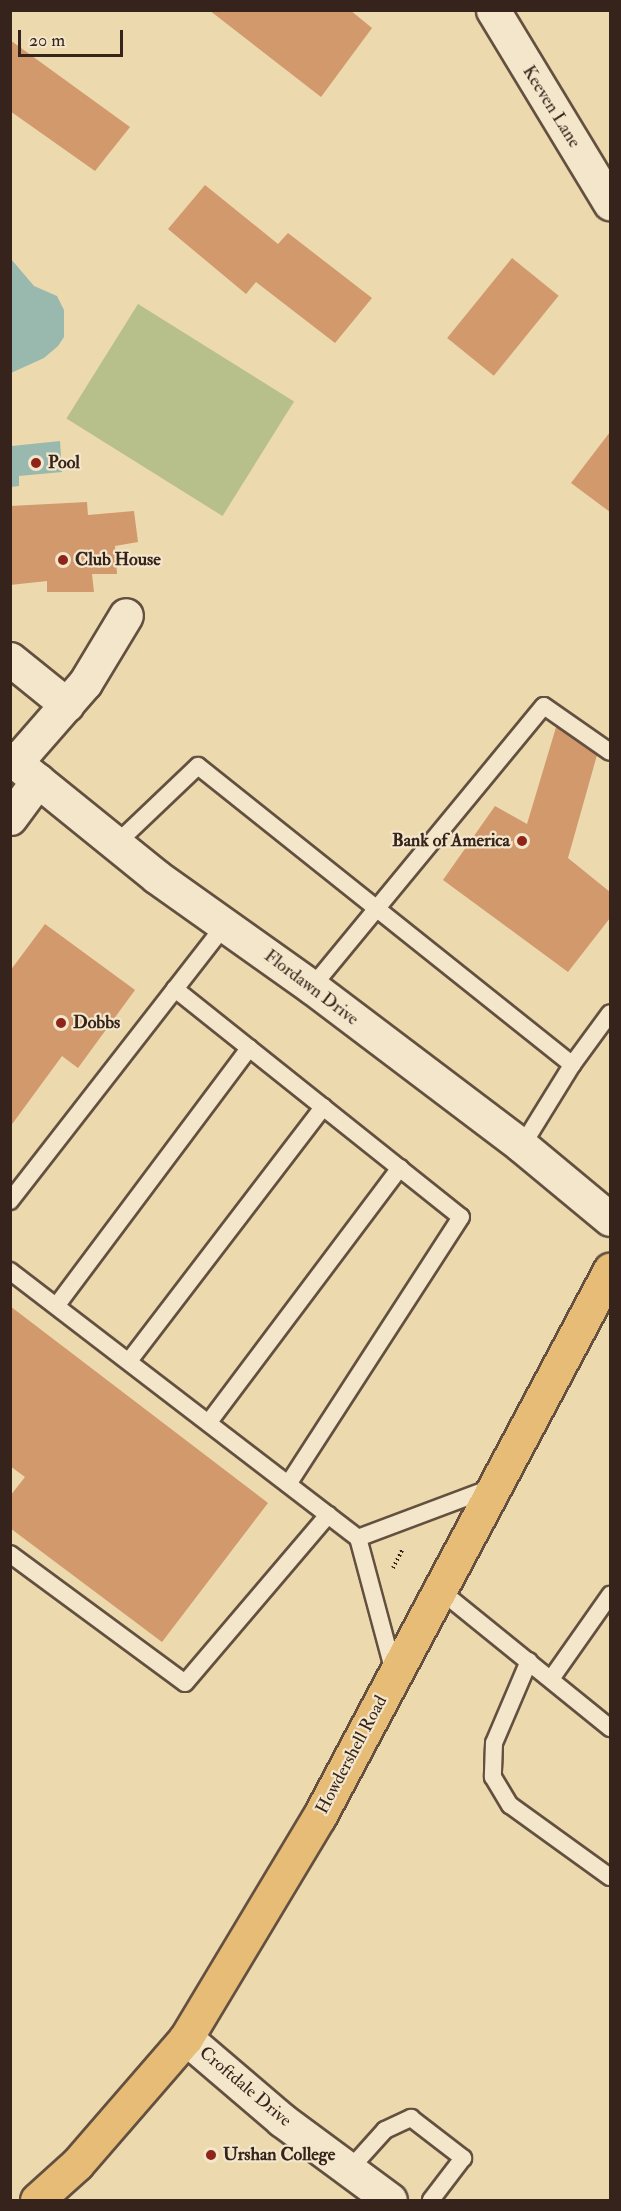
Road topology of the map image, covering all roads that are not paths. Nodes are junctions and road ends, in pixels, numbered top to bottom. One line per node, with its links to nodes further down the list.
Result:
1 (493, 10): 2 (street, Keeven Lane)
2 (610, 203)
3 (126, 615): 5 (street)
4 (10, 659): 5 (street)
5 (68, 705): 7 (street)
6 (610, 752): 10 (lane)
7 (21, 767): 8 (street); 9 (street, Flordawn Drive)
8 (10, 818)
9 (116, 844): 10 (lane); 11 (street, Flordawn Drive)
10 (376, 910): 12 (lane); 16 (lane)
11 (225, 925): 12 (street, Flordawn Drive); 13 (lane)
12 (312, 987): 18 (street, Flordawn Drive)
13 (176, 989): 15 (lane); 20 (lane)
14 (610, 1012): 16 (lane)
15 (249, 1048): 17 (lane); 24 (lane)
16 (572, 1065): 18 (lane)
17 (323, 1107): 19 (lane); 25 (lane)
18 (522, 1146): 21 (street, Flordawn Drive)
19 (400, 1168): 26 (lane); 27 (lane)
20 (10, 1201)
21 (610, 1219)
22 (610, 1270): 28 (main road, Howdershell Road)
23 (10, 1271): 24 (lane)
24 (57, 1305): 25 (lane)
25 (129, 1361): 26 (lane)
26 (209, 1422): 27 (lane)
27 (288, 1484): 29 (lane)
28 (497, 1485): 30 (lane); 32 (main road, Howdershell Road)
29 (328, 1515): 30 (lane); 31 (lane)
30 (358, 1538): 35 (lane)
31 (10, 1554)
32 (441, 1591): 34 (lane); 35 (main road, Howdershell Road)
33 (610, 1595): 36 (lane)
34 (529, 1661): 36 (lane); 38 (lane)
35 (395, 1675): 39 (main road, Howdershell Road)
36 (551, 1679): 37 (lane)
37 (610, 1728)
38 (610, 1877)
39 (186, 2038): 40 (street, Croftdale Drive); 41 (main road, Howdershell Road)
40 (349, 2169): 42 (street, Croftdale Drive); 43 (lane)
41 (37, 2200)
42 (390, 2200)
43 (431, 2200)

